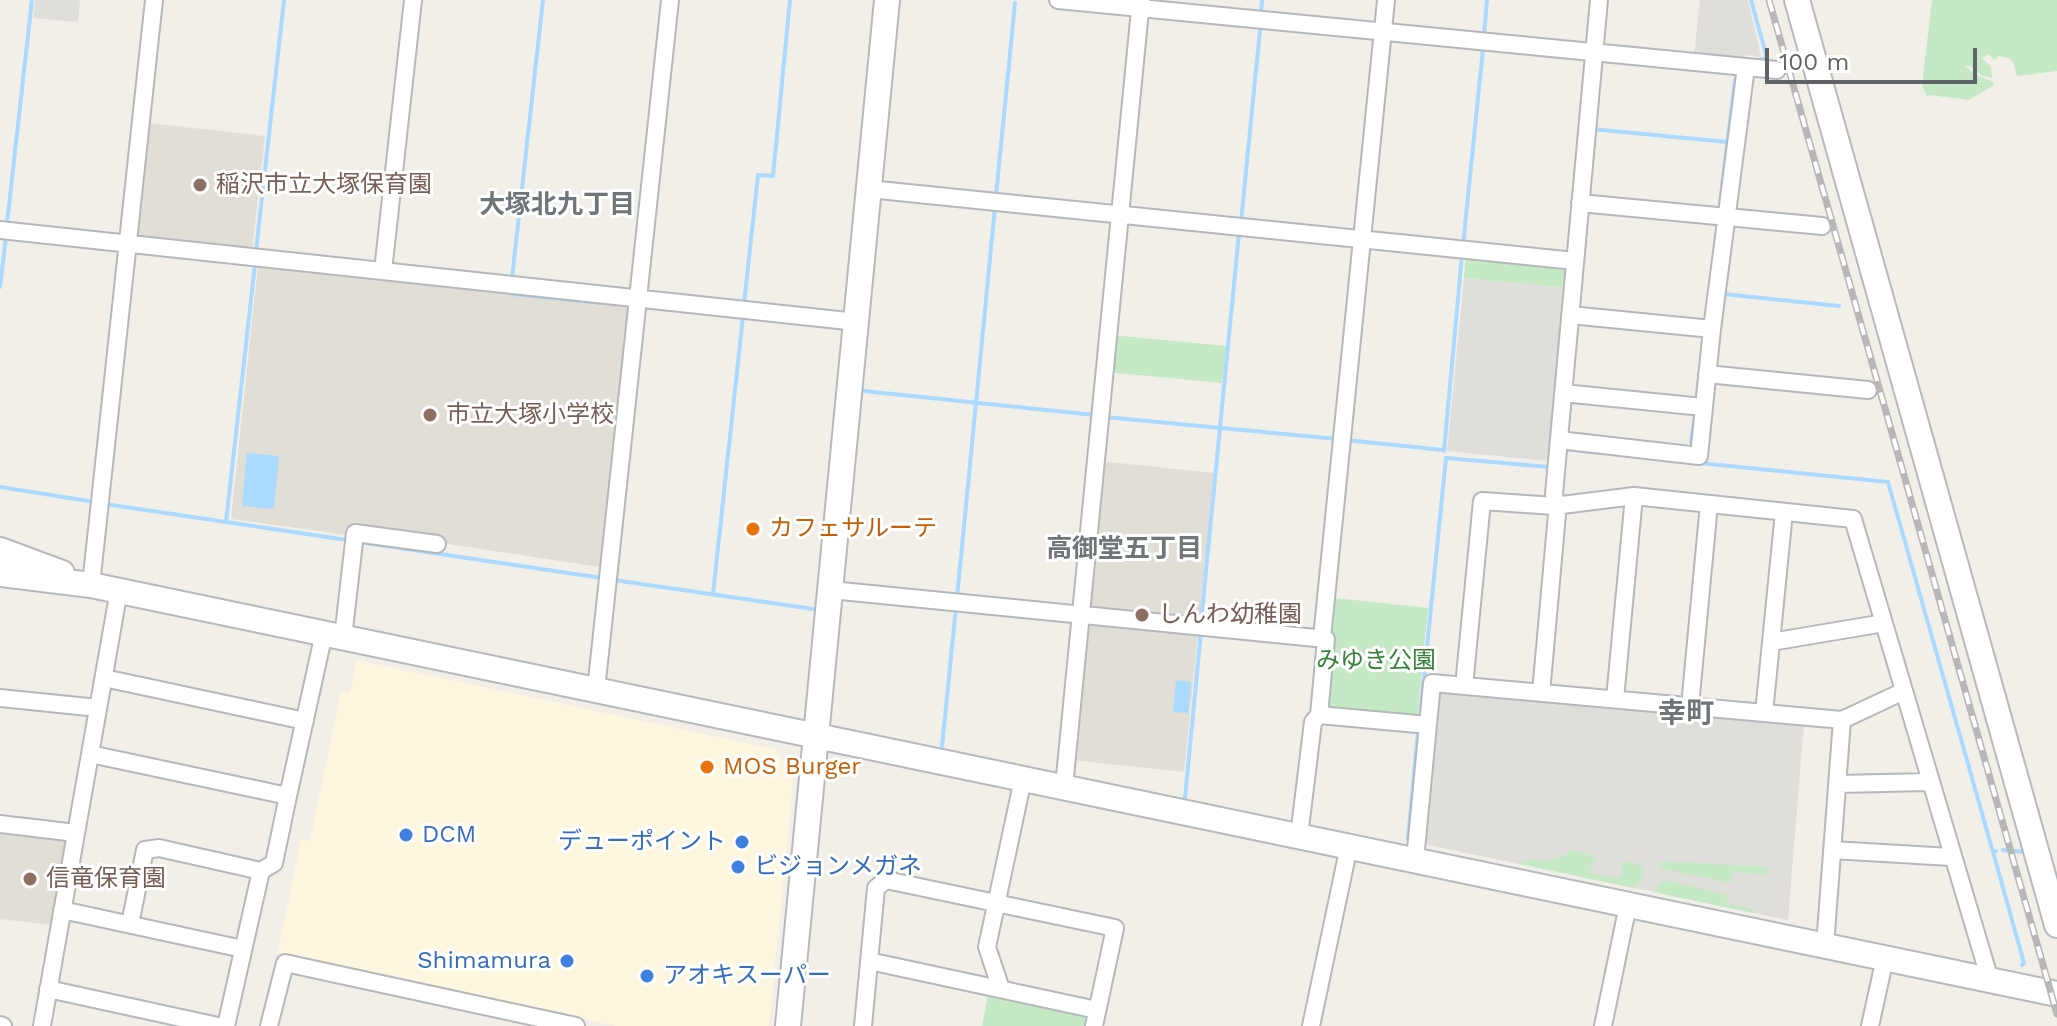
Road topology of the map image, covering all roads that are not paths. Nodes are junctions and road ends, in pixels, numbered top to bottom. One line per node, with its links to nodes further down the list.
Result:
1 (154, 0): 21 (street)
2 (413, 0): 23 (street)
3 (670, 0): 24 (street)
4 (887, 0): 14 (street)
5 (1058, 0): 9 (street)
6 (1386, 0): 10 (street)
7 (1599, 0): 11 (street)
8 (1797, 0): 76 (street)
9 (1141, 4): 10 (street); 16 (street)
10 (1383, 32): 11 (street); 20 (street)
11 (1594, 53): 12 (street); 15 (street)
12 (1746, 67): 13 (street); 17 (street)
13 (1777, 70)
14 (869, 189): 16 (street); 26 (street)
15 (1580, 203): 17 (street); 22 (street)
16 (1120, 214): 20 (street); 43 (street)
17 (1727, 218): 18 (street); 27 (street)
18 (1822, 226)
19 (0, 230): 21 (street)
20 (1362, 239): 22 (street); 46 (street)
21 (128, 244): 23 (street); 40 (street)
22 (1575, 261): 25 (street)
23 (383, 271): 24 (street)
24 (640, 299): 26 (street); 50 (street)
25 (1570, 315): 27 (street); 30 (street)
26 (857, 322): 42 (street)
27 (1712, 329): 28 (street)
28 (1707, 374): 29 (street); 31 (street)
29 (1868, 390)
30 (1563, 393): 31 (street); 32 (street)
31 (1703, 407): 32 (street)
32 (1559, 440): 35 (street)
33 (1634, 496): 34 (street); 35 (street); 54 (street)
34 (1709, 504): 36 (street); 55 (street)
35 (1554, 506): 49 (street); 52 (street)
36 (1784, 512): 44 (street); 47 (street)
37 (437, 544): 45 (street)
38 (0, 550): 40 (street)
39 (0, 574): 40 (street)
40 (91, 585): 41 (street)
41 (119, 590): 45 (street); 48 (street)
42 (831, 590): 43 (street); 62 (street)
43 (1081, 615): 46 (street); 67 (street)
44 (1884, 623): 47 (street); 51 (street)
45 (333, 636): 50 (street); 60 (street)
46 (1322, 638): 58 (street)
47 (1771, 642): 57 (street)
48 (104, 678): 56 (street); 60 (street)
49 (1464, 686): 52 (street); 61 (street)
50 (596, 690): 62 (street)
51 (1904, 691): 59 (street); 65 (street)
52 (1541, 693): 54 (street)
53 (0, 698): 56 (street)
54 (1615, 699): 55 (street)
55 (1690, 706): 57 (street)
56 (98, 708): 63 (street)
57 (1764, 713): 59 (street)
58 (1319, 715): 61 (street); 71 (street)
59 (1842, 720): 66 (street)
60 (305, 721): 68 (street)
61 (1428, 725): 75 (street)
62 (815, 735): 64 (street); 97 (street)
63 (90, 754): 68 (street); 70 (street)
64 (1023, 779): 67 (street); 78 (street)
65 (1930, 782): 66 (street); 74 (street)
66 (1837, 784): 73 (street)
67 (1064, 787): 71 (street)
68 (288, 796): 77 (street)
69 (0, 824): 70 (street)
70 (76, 833): 80 (street)
71 (1299, 836): 72 (street)
72 (1349, 846): 75 (street); 99 (street)
73 (1832, 850): 74 (street); 83 (street)
74 (1951, 857): 87 (street)
75 (1415, 860): 79 (street)
76 (2048, 861): 82 (street)
77 (261, 871): 81 (street); 84 (street)
78 (995, 903): 86 (street); 89 (street); 91 (street)
79 (1628, 905): 83 (street); 100 (street)
80 (62, 910): 81 (street); 88 (street)
81 (130, 924): 84 (street)
82 (2057, 925)
83 (1825, 946): 85 (street)
84 (243, 949): 94 (street)
85 (1885, 958): 87 (street); 101 (street)
86 (869, 961): 89 (street); 98 (street)
87 (1990, 980): 90 (street)
88 (48, 989): 92 (street); 93 (street)
89 (1001, 989): 91 (street)
90 (2057, 994)
91 (1096, 1018)
92 (42, 1026)
93 (218, 1026)
94 (226, 1026)
95 (269, 1026): 96 (street)
96 (576, 1026)
97 (788, 1026)
98 (863, 1026)
99 (1311, 1026)
100 (1603, 1026)
101 (1870, 1026)

